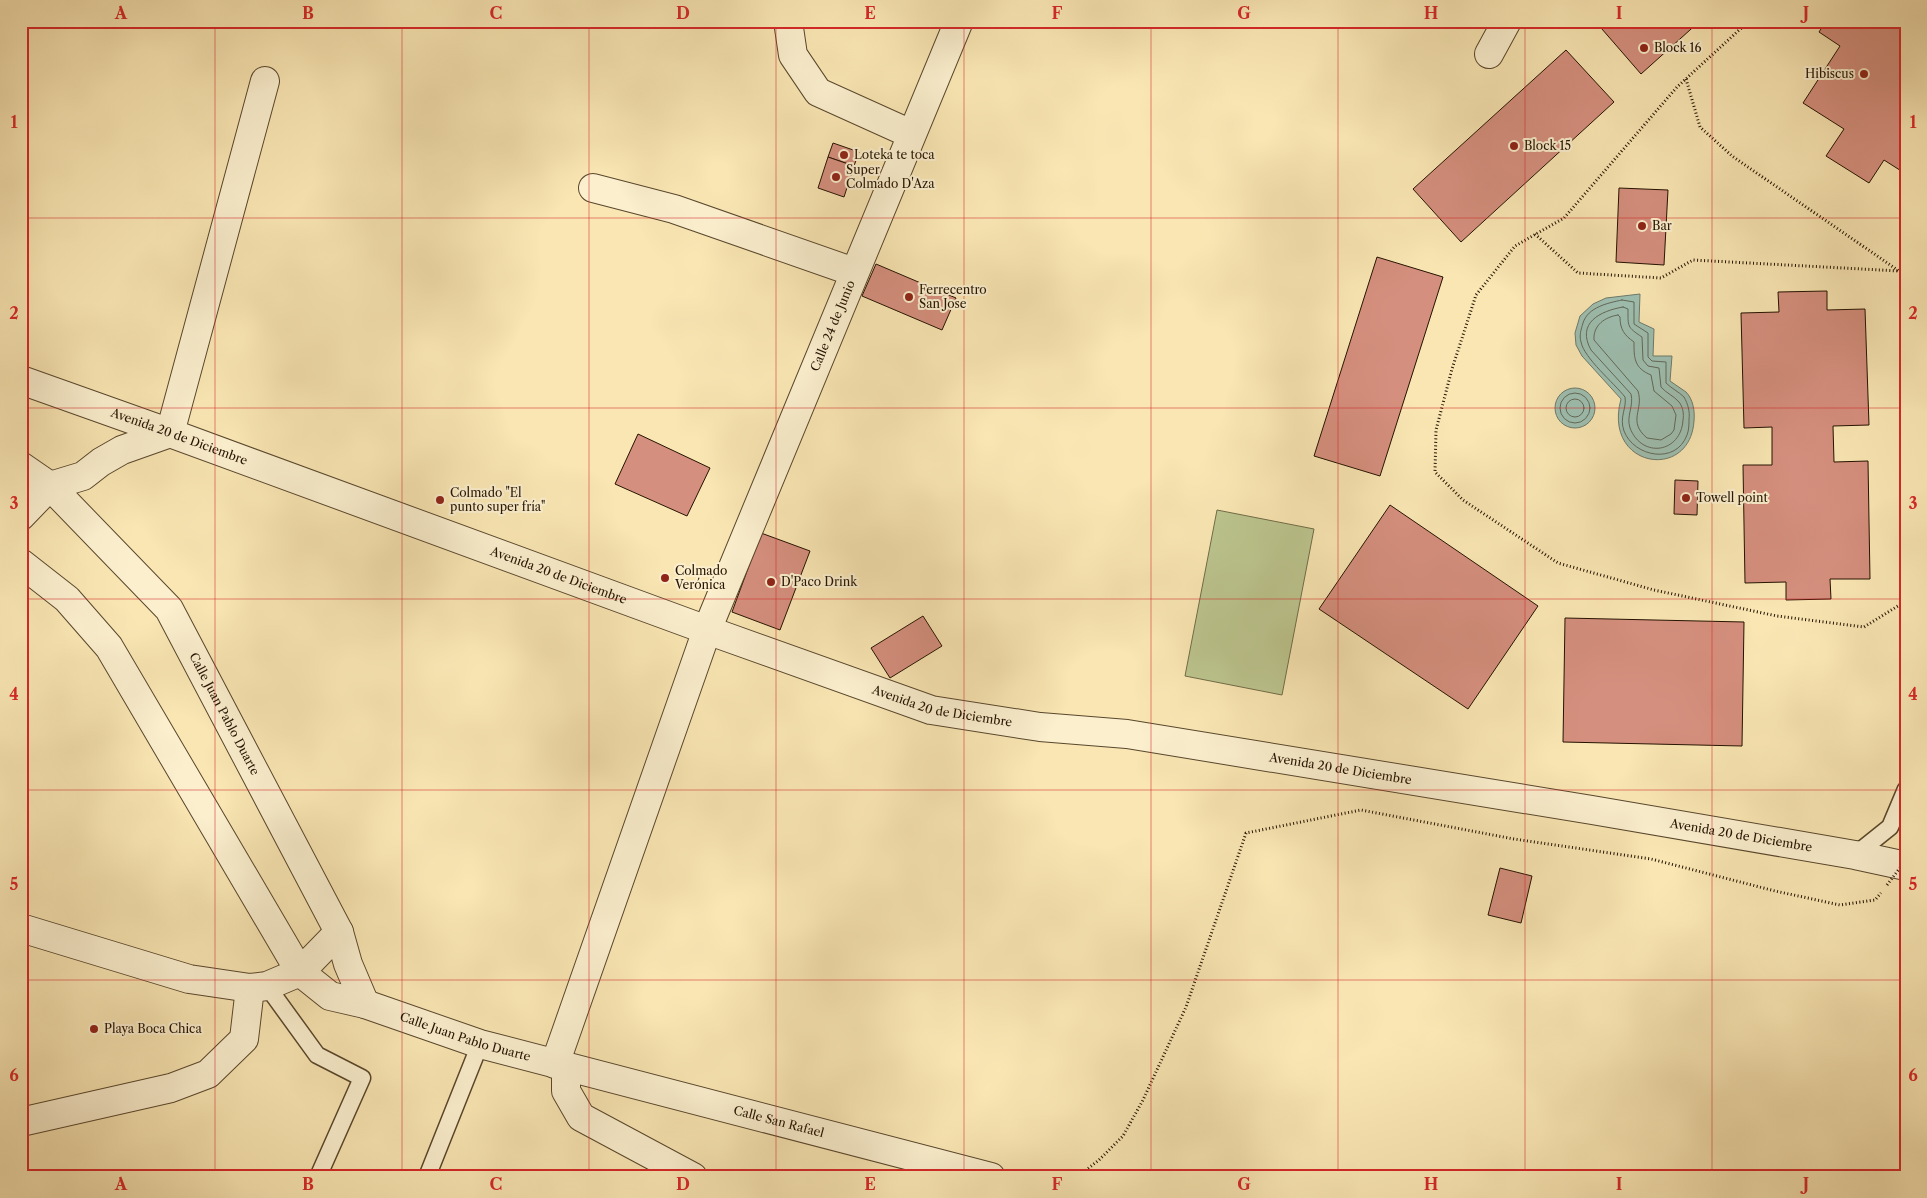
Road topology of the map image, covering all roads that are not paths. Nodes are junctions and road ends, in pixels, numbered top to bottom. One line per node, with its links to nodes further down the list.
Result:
1 (788, 21): 6 (street)
2 (959, 21): 6 (street, Calle 24 de Junio)
3 (1507, 21): 4 (street)
4 (1489, 54)
5 (264, 80): 10 (street)
6 (911, 134): 8 (street, Calle 24 de Junio)
7 (593, 188): 8 (street)
8 (854, 272): 15 (street, Calle 24 de Junio)
9 (21, 380): 10 (street, Avenida 20 de Diciembre)
10 (170, 433): 12 (street); 15 (street, Avenida 20 de Diciembre)
11 (21, 466): 12 (street, Calle Juan Pablo Duarte)
12 (50, 486): 13 (street); 20 (street, Calle Juan Pablo Duarte)
13 (21, 516)
14 (21, 563): 21 (street, Calle Juan Pablo Duarte)
15 (707, 630): 17 (street, Avenida 20 de Diciembre); 25 (street, Calle 24 de Junio)
16 (1906, 789): 17 (lane)
17 (1854, 855): 18 (street, Avenida 20 de Diciembre)
18 (1897, 876)
19 (21, 928): 22 (street)
20 (339, 932): 21 (street); 23 (street, Calle Juan Pablo Duarte)
21 (300, 972): 22 (street); 23 (street, Calle Juan Pablo Duarte)
22 (258, 987): 26 (street); 27 (lane)
23 (365, 1004): 24 (street, Calle Juan Pablo Duarte)
24 (480, 1044): 25 (street, Calle Juan Pablo Duarte); 28 (lane)
25 (560, 1066): 29 (street); 30 (street, Calle San Rafael)
26 (21, 1122)
27 (318, 1177)
28 (427, 1177)
29 (693, 1177)
30 (992, 1177)

